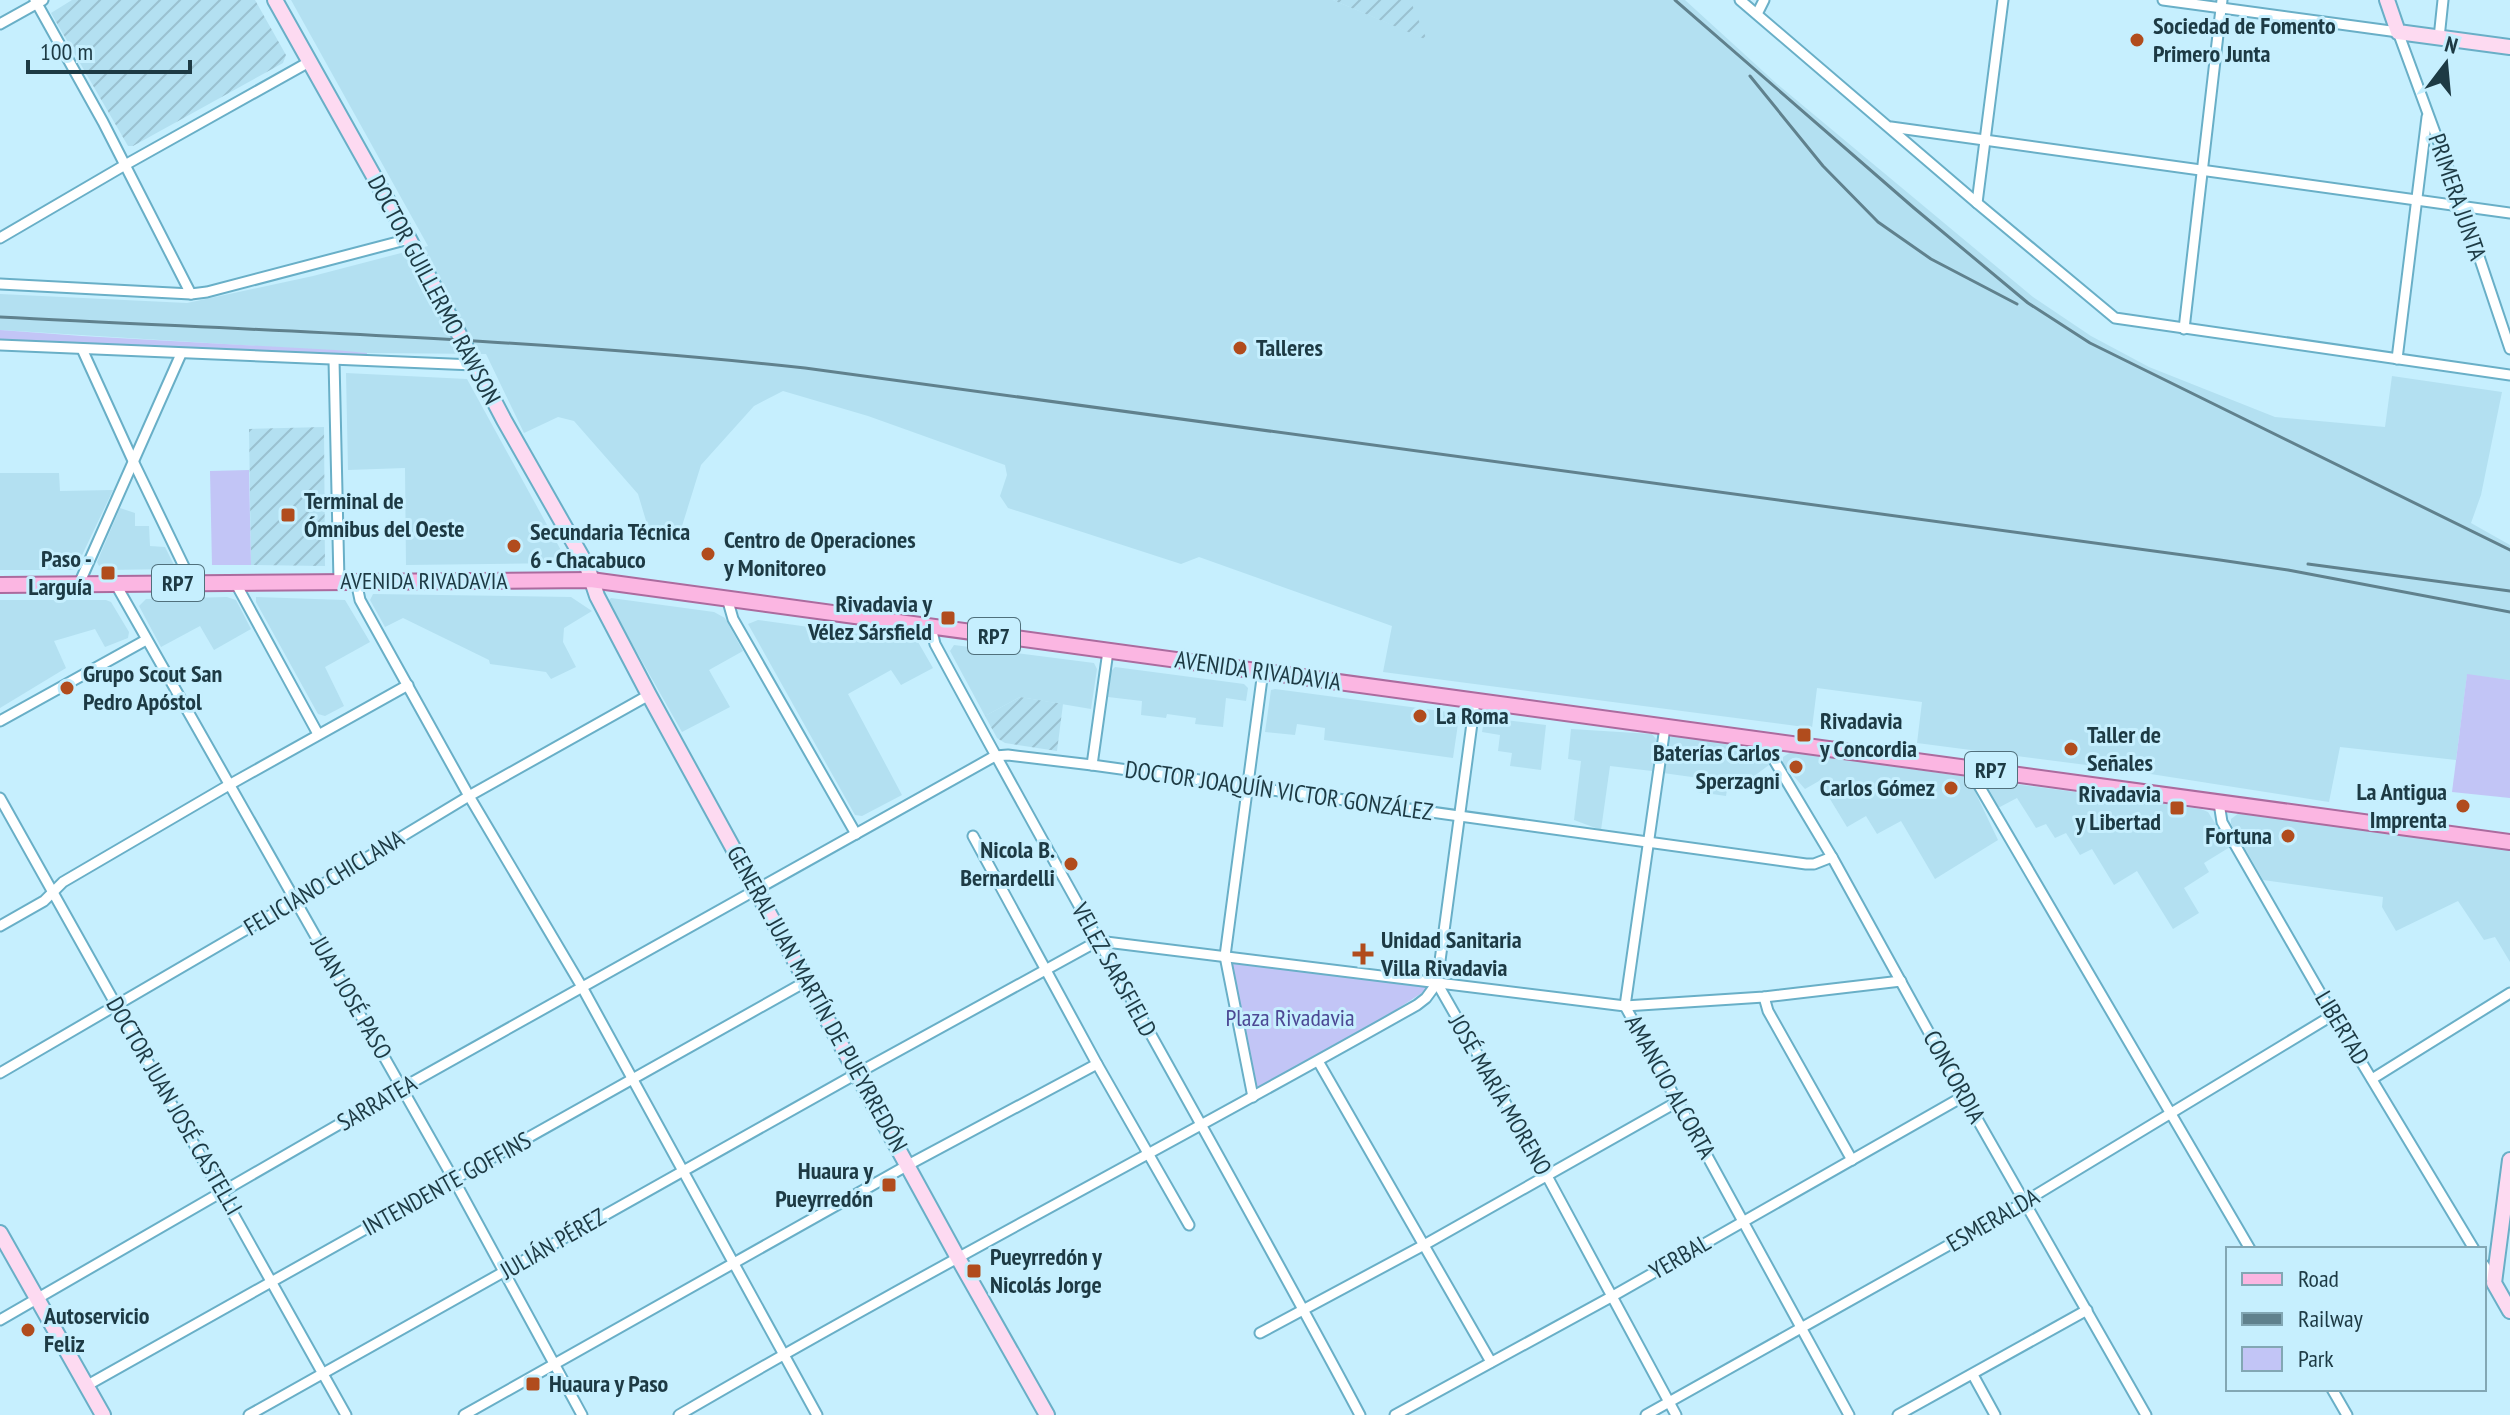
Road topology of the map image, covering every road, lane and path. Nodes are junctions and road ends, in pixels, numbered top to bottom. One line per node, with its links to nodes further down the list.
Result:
1 (275, 0): 15 (street, DOCTOR GUILLERMO RAWSON)
2 (1740, 0): 10 (street)
3 (1764, 0): 10 (street)
4 (2003, 0): 18 (street)
5 (2163, 0): 9 (street)
6 (2387, 0): 12 (street, PRIMERA JUNTA)
7 (2443, 0): 13 (street)
8 (39, 1): 11 (street); 19 (street)
9 (2221, 4): 12 (street); 20 (street)
10 (1757, 14): 17 (street)
11 (0, 24)
12 (2398, 32): 13 (street); 16 (street, PRIMERA JUNTA)
13 (2439, 38): 14 (street)
14 (2510, 47)
15 (309, 62): 19 (street); 26 (street, DOCTOR GUILLERMO RAWSON)
16 (2428, 114): 21 (street); 23 (street, PRIMERA JUNTA)
17 (1889, 127): 18 (street); 22 (street)
18 (1985, 140): 20 (street); 22 (street)
19 (125, 165): 25 (street); 28 (street)
20 (2203, 170): 21 (street); 29 (street)
21 (2417, 200): 23 (street); 34 (street)
22 (1977, 203): 29 (street)
23 (2462, 206): 24 (street); 32 (street, PRIMERA JUNTA)
24 (2510, 213)
25 (0, 238)
26 (409, 239): 28 (street); 36 (street, DOCTOR GUILLERMO RAWSON)
27 (0, 284): 28 (street)
28 (191, 294)
29 (2184, 329): 34 (street)
30 (0, 345): 31 (street)
31 (82, 349): 33 (street); 38 (street)
32 (2510, 349)
33 (181, 354): 35 (street); 38 (street)
34 (2397, 359): 37 (street)
35 (334, 360): 36 (street); 40 (street)
36 (474, 365): 39 (street, DOCTOR GUILLERMO RAWSON)
37 (2510, 375)
38 (134, 463): 44 (street); 45 (street)
39 (591, 580): 41 (main road, AVENIDA RIVADAVIA / RP7); 47 (main road, AVENIDA RIVADAVIA / RP7); 53 (street, GENERAL JUAN MARTÍN DE PUEYRREDÓN)
40 (339, 581): 41 (main road, AVENIDA RIVADAVIA / RP7); 42 (main road, AVENIDA RIVADAVIA / RP7)
41 (356, 581): 52 (street)
42 (235, 582): 44 (main road, AVENIDA RIVADAVIA / RP7); 57 (street)
43 (115, 583): 44 (main road, AVENIDA RIVADAVIA / RP7); 45 (main road, AVENIDA RIVADAVIA / RP7); 49 (street, JUAN JOSÉ PASO)
44 (192, 583)
45 (79, 584): 46 (main road, AVENIDA RIVADAVIA / RP7)
46 (0, 585)
47 (727, 598): 48 (main road, AVENIDA RIVADAVIA / RP7); 68 (street)
48 (931, 627): 50 (main road, AVENIDA RIVADAVIA / RP7); 59 (street, VELEZ SARSFIELD)
49 (146, 640): 55 (street); 62 (street, JUAN JOSÉ PASO)
50 (1108, 651): 51 (main road, AVENIDA RIVADAVIA / RP7); 60 (street)
51 (1263, 671): 54 (main road, AVENIDA RIVADAVIA / RP7); 63 (street)
52 (408, 685): 57 (street); 64 (street)
53 (649, 695): 64 (street, FELICIANO CHICLANA); 73 (street, GENERAL JUAN MARTÍN DE PUEYRREDÓN)
54 (1475, 701): 56 (main road, AVENIDA RIVADAVIA / RP7); 67 (street)
55 (0, 721)
56 (1665, 727): 58 (main road, AVENIDA RIVADAVIA / RP7); 70 (street, AMANCIO ALCORTA)
57 (318, 734): 62 (street)
58 (1762, 740): 61 (main road, AVENIDA RIVADAVIA / RP7); 72 (street, CONCORDIA)
59 (995, 756): 60 (street, DOCTOR JOAQUÍN VICTOR GONZÁLEZ); 68 (street); 77 (street, VELEZ SARSFIELD)
60 (1092, 765): 63 (street, DOCTOR JOAQUÍN VICTOR GONZÁLEZ)
61 (1979, 768): 66 (main road, AVENIDA RIVADAVIA / RP7); 99 (street)
62 (229, 785): 74 (street); 75 (street, JUAN JOSÉ PASO)
63 (1248, 788): 67 (street, DOCTOR JOAQUÍN VICTOR GONZÁLEZ); 78 (street)
64 (469, 796): 75 (street, FELICIANO CHICLANA); 83 (street)
65 (0, 798): 74 (street, DOCTOR JUAN JOSÉ CASTELLI)
66 (2219, 803): 71 (main road, AVENIDA RIVADAVIA / RP7); 88 (street, LIBERTAD)
67 (1459, 816): 70 (street, DOCTOR JOAQUÍN VICTOR GONZÁLEZ); 82 (street)
68 (856, 834): 73 (street)
69 (973, 836): 79 (street)
70 (1648, 841): 72 (street, DOCTOR JOAQUÍN VICTOR GONZÁLEZ); 87 (street, AMANCIO ALCORTA)
71 (2510, 842)
72 (1832, 857): 81 (street, CONCORDIA)
73 (756, 889): 80 (street, GENERAL JUAN MARTÍN DE PUEYRREDÓN); 83 (street, SARRATEA)
74 (54, 891): 76 (street); 86 (street, DOCTOR JUAN JOSÉ CASTELLI)
75 (295, 901): 86 (street, FELICIANO CHICLANA); 95 (street, JUAN JOSÉ PASO)
76 (0, 926)
77 (1098, 941): 78 (street); 79 (street, JULIÁN PÉREZ); 100 (street, VELEZ SARSFIELD)
78 (1225, 956): 82 (street); 97 (street)
79 (1046, 971): 90 (street); 92 (street, JULIÁN PÉREZ)
80 (807, 981): 92 (street, GENERAL JUAN MARTÍN DE PUEYRREDÓN); 94 (street, INTENDENTE GOFFINS)
81 (1901, 981): 85 (street); 96 (street, CONCORDIA)
82 (1437, 983): 87 (street); 89 (street); 106 (street, JOSÉ MARÍA MORENO)
83 (582, 987): 94 (street); 95 (street, SARRATEA)
84 (2510, 993): 93 (street)
85 (1764, 997): 87 (street); 102 (street)
86 (117, 1006): 91 (street, FELICIANO CHICLANA); 108 (street, DOCTOR JUAN JOSÉ CASTELLI)
87 (1625, 1006): 98 (street, AMANCIO ALCORTA)
88 (2333, 1015): 93 (street, LIBERTAD); 99 (street, ESMERALDA)
89 (1318, 1061): 97 (street); 113 (street)
90 (1097, 1064): 101 (street); 104 (street)
91 (0, 1073)
92 (856, 1074): 104 (street, GENERAL JUAN MARTÍN DE PUEYRREDÓN); 105 (street, JULIÁN PÉREZ)
93 (2372, 1079): 115 (street, LIBERTAD)
94 (633, 1080): 105 (street); 107 (street, INTENDENTE GOFFINS)
95 (402, 1088): 107 (street, JUAN JOSÉ PASO); 108 (street, SARRATEA)
96 (1964, 1096): 102 (street, YERBAL); 109 (street, CONCORDIA)
97 (1253, 1097): 100 (street)
98 (1677, 1102): 106 (street); 110 (street, AMANCIO ALCORTA)
99 (2171, 1113): 109 (street, ESMERALDA); 114 (street)
100 (1202, 1126): 101 (street); 124 (street, VELEZ SARSFIELD)
101 (1148, 1155): 111 (street); 116 (street)
102 (1852, 1160): 110 (street, YERBAL)
103 (2510, 1160): 121 (street)
104 (908, 1165): 116 (street, GENERAL JUAN MARTÍN DE PUEYRREDÓN); 117 (street)
105 (682, 1171): 117 (street); 119 (street, JULIÁN PÉREZ)
106 (1547, 1176): 113 (street); 122 (street, JOSÉ MARÍA MORENO)
107 (454, 1180): 119 (street, JUAN JOSÉ PASO); 120 (street, INTENDENTE GOFFINS)
108 (222, 1191): 120 (street, DOCTOR JUAN JOSÉ CASTELLI); 123 (street, SARRATEA)
109 (2024, 1202): 125 (street, CONCORDIA); 128 (street, ESMERALDA)
110 (1744, 1220): 122 (street, YERBAL); 128 (street, AMANCIO ALCORTA)
111 (1189, 1225)
112 (0, 1233): 123 (street)
113 (1424, 1245): 124 (street); 131 (street)
114 (2249, 1247)
115 (2473, 1247)
116 (958, 1258): 130 (street); 145 (street, GENERAL JUAN MARTÍN DE PUEYRREDÓN)
117 (734, 1264): 130 (street); 132 (street)
118 (2486, 1269): 121 (street)
119 (504, 1272): 132 (street, JUAN JOSÉ PASO); 133 (street, JULIÁN PÉREZ)
120 (272, 1282): 133 (street, DOCTOR JUAN JOSÉ CASTELLI); 135 (street, INTENDENTE GOFFINS)
121 (2494, 1283): 126 (street)
122 (1611, 1297): 131 (street, YERBAL); 137 (street, JOSÉ MARÍA MORENO)
123 (37, 1299): 127 (street, SARRATEA); 135 (street)
124 (1304, 1310): 129 (street); 146 (street, VELEZ SARSFIELD)
125 (2087, 1310): 134 (street); 153 (street, CONCORDIA)
126 (2510, 1311)
127 (0, 1320)
128 (1802, 1329): 137 (street, ESMERALDA); 150 (street, AMANCIO ALCORTA)
129 (1260, 1333)
130 (783, 1354): 143 (street); 144 (street)
131 (1491, 1362): 147 (street, YERBAL)
132 (556, 1364): 141 (street); 142 (street, JUAN JOSÉ PASO)
133 (323, 1374): 139 (street, JULIÁN PÉREZ); 140 (street, DOCTOR JUAN JOSÉ CASTELLI)
134 (1973, 1375): 151 (street); 152 (street)
135 (86, 1386): 138 (street)
136 (2333, 1391): 154 (street)
137 (1670, 1402): 148 (street, ESMERALDA); 149 (street, JOSÉ MARÍA MORENO)
138 (103, 1415)
139 (249, 1415)
140 (346, 1415)
141 (464, 1415)
142 (582, 1415)
143 (679, 1415)
144 (817, 1415)
145 (1047, 1415)
146 (1360, 1415)
147 (1395, 1415)
148 (1646, 1415)
149 (1676, 1415)
150 (1849, 1415)
151 (1898, 1415)
152 (1995, 1415)
153 (2146, 1415)
154 (2347, 1415)

